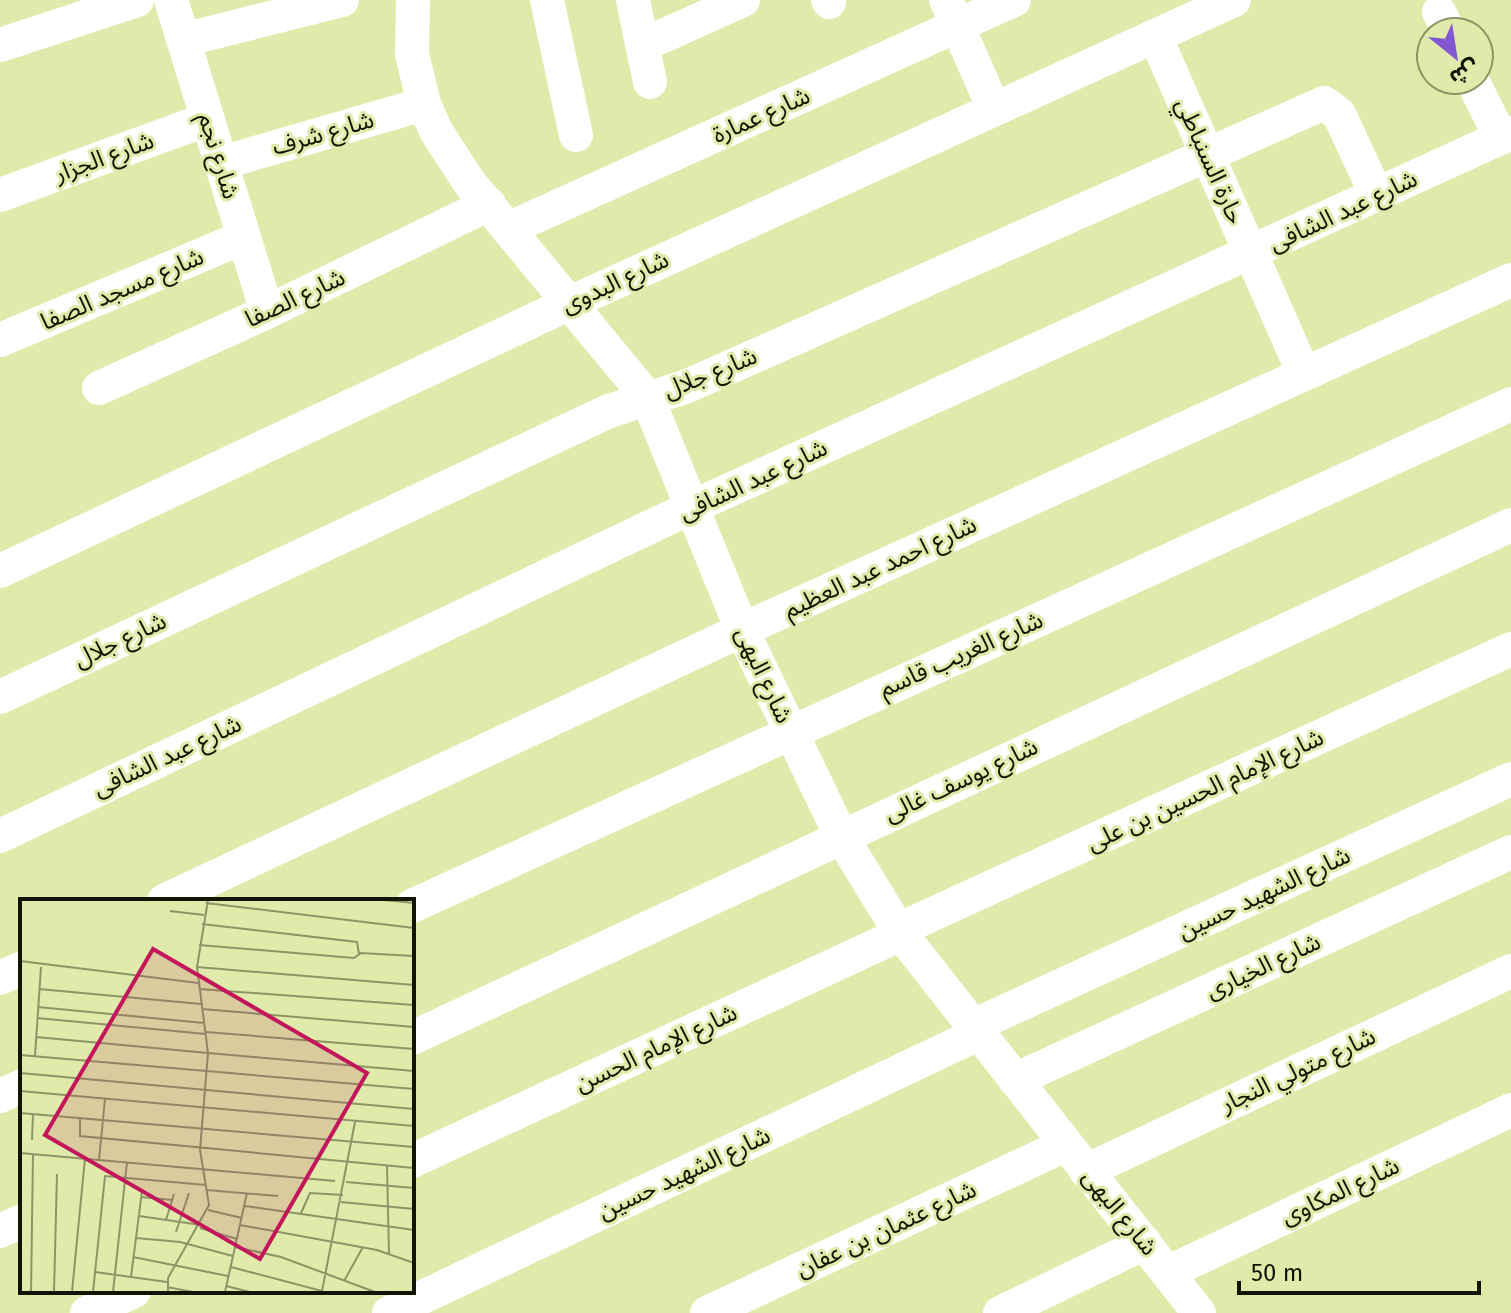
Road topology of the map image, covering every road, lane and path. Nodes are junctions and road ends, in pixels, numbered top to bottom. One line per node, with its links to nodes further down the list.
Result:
1 (137, 0): 13 (street)
2 (171, 0): 12 (street, شارع نجم)
3 (342, 0): 12 (street)
4 (547, 0): 20 (street)
5 (633, 0): 14 (street)
6 (743, 0): 14 (street)
7 (1014, 0): 10 (street, شارع عمارة)
8 (1233, 0): 11 (street, شارع البدوى)
9 (415, 1): 17 (street, شارع البهى)
10 (952, 13): 18 (street); 26 (street, شارع عمارة)
11 (1155, 36): 18 (street, شارع البدوى); 22 (street, حارة السنباطي)
12 (183, 40): 19 (street, شارع نجم)
13 (0, 45)
14 (643, 45): 15 (street)
15 (650, 82)
16 (1482, 96): 21 (street)
17 (424, 104): 23 (street, شارع شرف); 26 (street, شارع البهى)
18 (994, 109): 30 (street, شارع البدوى)
19 (208, 119): 23 (street, شارع نجم); 24 (street, شارع الجزار)
20 (576, 135)
21 (1506, 136): 25 (street, شارع عبد الشافى)
22 (1208, 156): 25 (street, شارع جلال); 28 (street, حارة السنباطي); 35 (street, شارع جلال)
23 (221, 163): 27 (street, شارع نجم)
24 (0, 195)
25 (1377, 196): 28 (street, شارع عبد الشافى)
26 (498, 217): 30 (street, شارع البهى); 31 (street, شارع الصفا)
27 (244, 237): 31 (street, شارع نجم); 32 (street, شارع مسجد الصفا)
28 (1251, 253): 33 (street, حارة السنباطي); 37 (street, شارع عبد الشافى)
29 (1511, 280): 33 (street, شارع احمد عبد العظيم)
30 (570, 303): 35 (street, شارع البهى); 39 (street, شارع البدوى)
31 (267, 312): 34 (street, شارع الصفا)
32 (0, 340)
33 (1304, 374): 40 (street, شارع احمد عبد العظيم)
34 (99, 388)
35 (647, 397): 37 (street, شارع البهى); 42 (street, شارع جلال)
36 (1511, 404): 43 (street, شارع الغريب قاسم)
37 (690, 508): 40 (street, شارع البهى); 45 (street, شارع عبد الشافى)
38 (1511, 525): 46 (street, شارع يوسف غالى)
39 (0, 571)
40 (742, 630): 43 (street, شارع البهى); 48 (street, شارع احمد عبد العظيم)
41 (1511, 649): 50 (street, شارع الإمام الحسين بن على)
42 (0, 697)
43 (790, 731): 46 (street, شارع البهى); 49 (street, شارع الغريب قاسم)
44 (1511, 779): 54 (street, شارع الشهيد حسين)
45 (0, 836)
46 (841, 836): 50 (street, شارع البهى); 55 (street, شارع يوسف غالى)
47 (1511, 852): 56 (street, شارع الخيارى)
48 (168, 899)
49 (414, 905)
50 (899, 932): 54 (street, شارع البهى); 61 (street, شارع الإمام الحسن)
51 (20, 969): 53 (street)
52 (1511, 971): 60 (street, شارع متولي النجار)
53 (0, 978)
54 (976, 1030): 56 (street, شارع البهى); 68 (street, شارع الشهيد حسين)
55 (414, 1037)
56 (1015, 1080): 60 (street, شارع البهى)
57 (20, 1087): 58 (street)
58 (0, 1096)
59 (1511, 1110): 65 (street, شارع المكاوى)
60 (1075, 1158): 64 (street, شارع البهى); 69 (street, شارع عثمان بن عفان)
61 (414, 1160)
62 (20, 1222): 63 (street)
63 (0, 1231)
64 (1145, 1243): 65 (street, شارع البهى); 70 (street)
65 (1169, 1272): 71 (street, شارع البهى)
66 (130, 1293): 67 (street)
67 (87, 1313)
68 (389, 1313)
69 (707, 1313)
70 (1000, 1313)
71 (1199, 1313)

